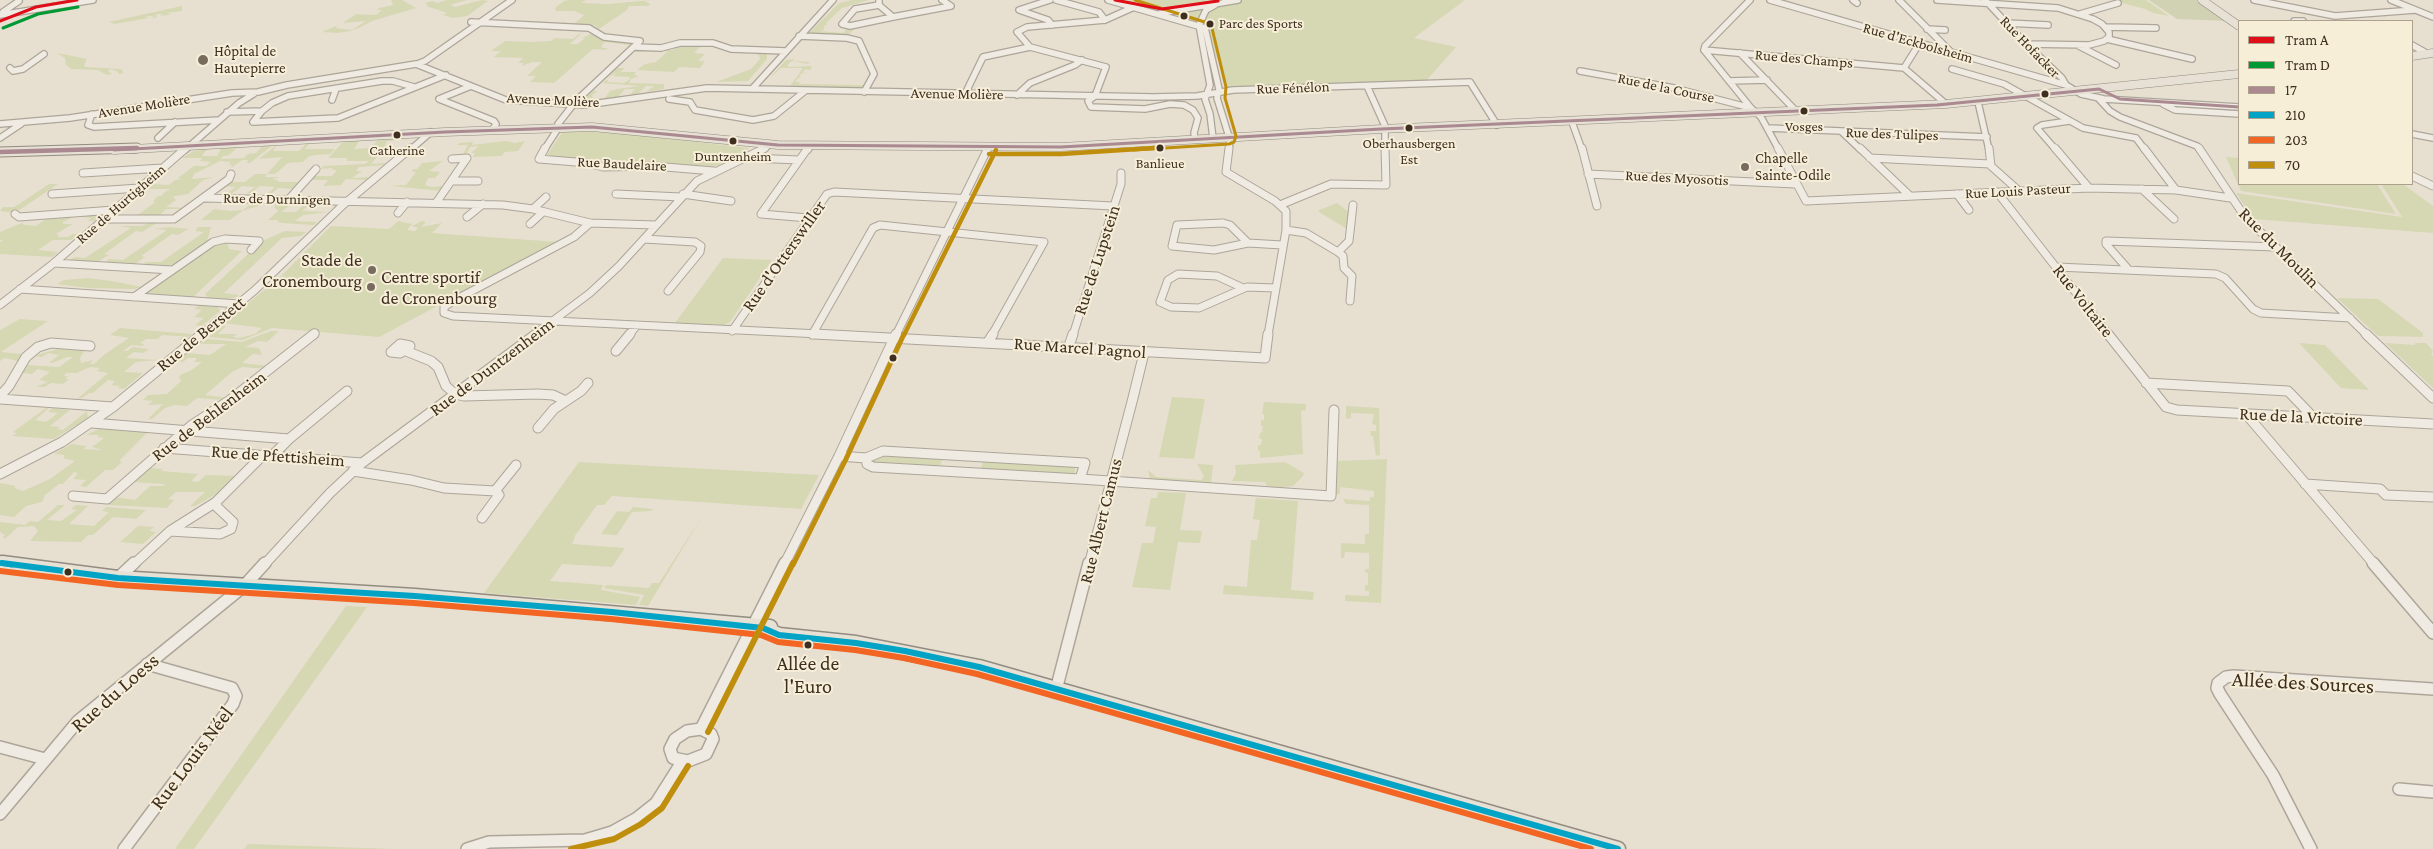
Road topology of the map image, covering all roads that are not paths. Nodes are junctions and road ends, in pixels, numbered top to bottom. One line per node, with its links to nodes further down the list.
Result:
1 (58, 0): 24 (street)
2 (93, 0): 24 (street)
3 (502, 0): 35 (street)
4 (512, 0): 36 (street)
5 (833, 0): 47 (street)
6 (942, 0): 32 (street)
7 (1050, 0): 40 (street)
8 (1056, 0): 34 (street)
9 (1108, 0): 25 (street)
10 (1238, 0): 21 (street)
11 (1750, 0): 56 (street)
12 (1770, 0): 50 (street, Rue d'Eckbolsheim)
13 (1900, 0): 45 (street)
14 (1937, 0): 19 (street)
15 (2202, 0): 42 (main road)
16 (2254, 0): 27 (street)
17 (2391, 0): 27 (street)
18 (19, 1): 24 (street); 29 (street)
19 (1986, 2): 22 (street); 38 (street, Rue Hofacker)
20 (879, 3): 32 (street); 37 (street)
21 (1219, 3): 26 (street); 28 (street)
22 (2044, 3): 31 (street)
23 (2118, 3): 31 (street)
24 (27, 7): 29 (street)
25 (1134, 7): 30 (street); 34 (street)
26 (1191, 8): 28 (street); 30 (street)
27 (2415, 10): 33 (street)
28 (1206, 11): 41 (street)
29 (1, 13)
30 (1158, 14): 41 (street)
31 (2080, 14): 43 (street)
32 (893, 17): 37 (street)
33 (2433, 17)
34 (1104, 20): 40 (street)
35 (471, 22): 36 (street); 65 (street)
36 (480, 22): 54 (street); 65 (street)
37 (864, 23): 48 (street)
38 (2006, 23): 39 (street); 51 (street, Rue Hofacker)
39 (2048, 24)
40 (1052, 25): 55 (street)
41 (1199, 25): 83 (street); 87 (street)
42 (2238, 25)
43 (2105, 27): 44 (street); 49 (street)
44 (2156, 28)
45 (1926, 29): 46 (street); 61 (street)
46 (1945, 30)
47 (799, 36): 48 (street); 57 (street)
48 (846, 38): 86 (street)
49 (2107, 39): 52 (street); 63 (street)
50 (1919, 44): 61 (street, Rue d'Eckbolsheim); 68 (street)
51 (2026, 44): 52 (street); 75 (street, Rue Hofacker)
52 (2078, 45): 66 (street)
53 (2413, 46): 60 (street)
54 (634, 47): 57 (street); 98 (street)
55 (1030, 47): 64 (street); 88 (street)
56 (1704, 50): 58 (street, Rue des Champs); 74 (street)
57 (786, 51): 80 (street)
58 (1740, 53): 68 (street, Rue des Champs); 73 (street)
59 (44, 54): 67 (street)
60 (2430, 54): 62 (main road)
61 (1954, 55): 75 (street, Rue d'Eckbolsheim)
62 (2413, 56)
63 (2192, 59)
64 (1082, 60): 90 (street); 91 (street)
65 (416, 64): 72 (street, Avenue Molière); 85 (street, Avenue Molière)
66 (2116, 65)
67 (10, 68)
68 (1904, 68): 99 (street)
69 (1952, 69): 92 (street)
70 (1580, 71): 101 (street, Rue de la Course)
71 (2238, 74): 81 (main road)
72 (446, 75): 76 (street, Avenue Molière); 78 (street)
73 (1766, 80): 74 (street); 104 (street)
74 (1729, 81): 101 (street)
75 (2066, 85): 84 (street, Rue Hofacker)
76 (471, 86): 98 (street, Avenue Molière); 117 (street)
77 (1367, 86): 83 (street, Rue Fénélon); 114 (street, Rue Fénélon); 118 (street)
78 (414, 87): 79 (street); 102 (street)
79 (336, 89): 95 (street); 102 (street)
80 (752, 89): 82 (street, Avenue Molière); 89 (street, Avenue Molière)
81 (2099, 89): 84 (main road); 94 (street)
82 (804, 91): 86 (street, Avenue Molière); 89 (street)
83 (1218, 91): 87 (street, Avenue Molière); 123 (street)
84 (2076, 91): 92 (main road); 93 (street, Rue Hofacker)
85 (258, 92): 103 (street, Rue de Hurtigheim); 105 (street, Avenue Molière)
86 (864, 92): 88 (street, Avenue Molière)
87 (1208, 93): 91 (street, Avenue Molière); 126 (street)
88 (965, 94): 90 (street, Avenue Molière)
89 (668, 95): 98 (street, Avenue Molière)
90 (1017, 95): 91 (street, Avenue Molière)
91 (1095, 96): 129 (street)
92 (2026, 96): 96 (main road); 108 (street)
93 (2098, 98): 94 (street); 166 (street, Rue du Moulin)
94 (2120, 99): 97 (street)
95 (332, 100)
96 (1978, 102): 99 (main road); 127 (street)
97 (2161, 102): 100 (street); 106 (street)
98 (575, 104): 115 (street)
99 (1946, 104): 104 (main road)
100 (2238, 107)
101 (1754, 110): 104 (main road); 110 (main road); 116 (street)
102 (262, 111): 103 (street)
103 (227, 112): 107 (street, Rue de Hurtigheim)
104 (1796, 112)
105 (92, 114): 109 (street); 111 (street, Avenue Molière)
106 (2238, 114)
107 (219, 120): 109 (street); 132 (street, Rue de Hurtigheim)
108 (2068, 121): 154 (street); 156 (street)
109 (175, 122): 125 (street)
110 (1572, 122): 114 (main road); 147 (street)
111 (23, 123): 113 (street, Avenue Molière); 124 (street)
112 (0, 124): 113 (street, Avenue Molière)
113 (15, 124): 121 (street)
114 (1497, 125): 118 (main road)
115 (557, 127): 117 (main road); 130 (main road); 143 (street, Rue Baudelaire)
116 (1768, 128): 120 (street, Rue des Tulipes); 151 (street)
117 (493, 129): 119 (main road)
118 (1385, 129): 123 (main road); 175 (street)
119 (431, 132): 132 (main road); 169 (street, Rue de Berstett)
120 (1842, 132): 127 (street, Rue des Tulipes); 137 (street)
121 (0, 133)
122 (2413, 134): 128 (street)
123 (1229, 137): 126 (main road); 175 (street)
124 (0, 138)
125 (158, 138)
126 (1213, 138): 129 (main road)
127 (1987, 138): 140 (street)
128 (2433, 138)
129 (1195, 139): 134 (main road)
130 (760, 143): 131 (main road); 136 (street, Rue de Duntzenheim)
131 (770, 144): 133 (main road); 136 (street, Rue de Duntzenheim)
132 (189, 145): 135 (main road); 141 (street, Rue de Hurtigheim)
133 (811, 145): 134 (main road); 139 (street)
134 (989, 147): 168 (street)
135 (0, 152)
136 (746, 158): 139 (street); 143 (street, Rue de Duntzenheim)
137 (1870, 158): 140 (street); 163 (street)
138 (452, 159): 149 (street)
139 (799, 160): 185 (street)
140 (1990, 164): 157 (street)
141 (162, 168): 144 (street); 153 (street, Rue de Hurtigheim)
142 (316, 169): 167 (street)
143 (714, 171): 162 (street, Rue de Duntzenheim)
144 (83, 173)
145 (1121, 173): 176 (street, Rue de Lupstein)
146 (231, 174): 165 (street)
147 (1588, 174): 151 (street, Rue des Myosotis); 177 (street)
148 (2413, 176): 152 (street)
149 (453, 181): 150 (street); 172 (street)
150 (478, 181)
151 (1795, 184): 163 (street, Rue Louis Pasteur)
152 (2433, 186)
153 (140, 188): 159 (street); 179 (street, Rue de Hurtigheim)
154 (2088, 188): 155 (street, Rue Louis Pasteur); 157 (street, Rue Louis Pasteur)
155 (2142, 189): 156 (street, Rue Louis Pasteur); 187 (street)
156 (2176, 190): 166 (street, Rue Louis Pasteur)
157 (2019, 191): 158 (street, Rue Louis Pasteur)
158 (1997, 192): 161 (street, Rue Louis Pasteur); 200 (street, Rue Voltaire)
159 (52, 194)
160 (616, 194): 162 (street)
161 (1957, 194): 163 (street, Rue Louis Pasteur); 180 (street)
162 (682, 195): 170 (street); 190 (street, Rue de Duntzenheim)
163 (1910, 196)
164 (546, 197): 178 (street)
165 (204, 198): 167 (street, Rue de Durningen); 186 (street)
166 (2230, 198): 196 (street, Rue du Moulin)
167 (289, 199): 169 (street, Rue de Durningen)
168 (963, 199): 176 (street, Rue d'Otterswiller); 185 (street, Rue d'Otterswiller); 192 (street)
169 (350, 200): 171 (street, Rue de Durningen); 210 (street, Rue de Berstett)
170 (731, 201)
171 (407, 202): 172 (street, Rue de Durningen); 183 (street)
172 (436, 203): 173 (street, Rue de Durningen)
173 (483, 204): 178 (street, Rue de Durningen); 184 (street)
174 (1353, 204): 198 (street)
175 (1280, 205): 191 (street)
176 (1113, 206): 221 (street, Rue de Lupstein)
177 (1597, 206)
178 (533, 209): 181 (street, Rue de Durningen)
179 (114, 210): 182 (street); 186 (street, Rue de Hurtigheim)
180 (1969, 210)
181 (542, 212): 188 (street, Rue de Durningen); 189 (street)
182 (15, 214)
183 (398, 214)
184 (467, 216)
185 (808, 218): 215 (street, Rue d'Otterswiller)
186 (104, 219): 199 (street, Rue de Hurtigheim)
187 (2174, 219)
188 (590, 223): 190 (street, Rue de Durningen); 213 (street, Rue Marcel Pagnol)
189 (530, 224)
190 (656, 225): 193 (street, Rue de Duntzenheim)
191 (1286, 230): 195 (street); 198 (street)
192 (946, 232): 217 (street); 218 (street); 219 (street)
193 (644, 239): 206 (street); 213 (street, Rue de Duntzenheim)
194 (1248, 243): 194 (street); 195 (street)
195 (1282, 245): 204 (street)
196 (2276, 247): 201 (street); 212 (street, Rue du Moulin)
197 (251, 250): 202 (street)
198 (1338, 252): 208 (street)
199 (54, 263): 202 (street); 205 (street, Rue de Hurtigheim)
200 (2057, 267): 201 (street); 227 (street, Rue Voltaire)
201 (2128, 269): 212 (street)
202 (172, 270): 207 (street)
203 (1243, 288): 203 (street); 204 (street)
204 (1274, 288): 225 (street)
205 (24, 290): 207 (street); 209 (street, Rue de Hurtigheim); 211 (street, Rue de Hurtigheim)
206 (668, 291)
207 (134, 297): 210 (street)
208 (1350, 301)
209 (2, 303)
210 (238, 304): 233 (street, Rue de Berstett)
211 (0, 310)
212 (2350, 318): 231 (street, Rue du Moulin)
213 (553, 321): 214 (street, Rue Marcel Pagnol); 229 (street, Rue de Duntzenheim)
214 (637, 326): 215 (street, Rue Marcel Pagnol); 223 (street)
215 (732, 330): 217 (street, Rue Marcel Pagnol)
216 (315, 333): 241 (street, Rue de Behlenheim)
217 (812, 334): 218 (street, Rue Marcel Pagnol)
218 (895, 338): 219 (street, Rue Marcel Pagnol); 245 (street)
219 (988, 342): 221 (street, Rue Marcel Pagnol)
220 (90, 346): 230 (street)
221 (1070, 346): 224 (street, Rue Marcel Pagnol)
222 (406, 351): 229 (street)
223 (616, 351)
224 (1141, 352): 225 (street, Rue Marcel Pagnol); 254 (street, Rue Albert Camus)
225 (1265, 358)
226 (588, 383): 232 (street)
227 (2146, 383): 234 (street, Rue Voltaire); 237 (street)
228 (348, 391): 242 (street)
229 (455, 394): 232 (street); 248 (street, Rue de Duntzenheim)
230 (0, 397): 233 (street)
231 (2433, 398)
232 (566, 401): 240 (street)
233 (113, 407): 238 (street, Rue de Berstett)
234 (2169, 409): 236 (street, Rue de la Victoire)
235 (1334, 410): 254 (street)
236 (2246, 414): 237 (street, Rue de la Victoire); 255 (street)
237 (2314, 418): 239 (street, Rue de la Victoire)
238 (92, 423): 241 (street, Rue de Pfettisheim); 252 (street, Rue de Berstett)
239 (2433, 424)
240 (538, 428)
241 (185, 431): 242 (street, Rue de Pfettisheim); 243 (street, Rue de Behlenheim)
242 (289, 439): 244 (street)
243 (164, 448): 244 (street, Rue de Pfettisheim); 257 (street, Rue de Behlenheim)
244 (267, 456): 248 (street, Rue de Pfettisheim); 259 (street)
245 (839, 456): 247 (street); 265 (street)
246 (963, 456): 247 (street); 251 (street); 253 (street)
247 (866, 458): 251 (street)
248 (362, 463): 250 (street, Rue de Duntzenheim)
249 (516, 465): 256 (street)
250 (353, 471): 256 (street); 264 (street, Rue de Duntzenheim)
251 (955, 472): 253 (street)
252 (0, 474)
253 (1080, 479): 254 (street)
254 (1110, 480): 269 (street, Rue Albert Camus)
255 (2305, 484): 258 (street); 266 (street)
256 (495, 491): 260 (street)
257 (73, 496)
258 (2433, 497)
259 (216, 502): 261 (street); 261 (street)
260 (482, 518)
261 (170, 531): 263 (street)
262 (0, 563): 263 (main road)
263 (118, 578): 264 (main road)
264 (244, 586): 265 (main road); 267 (street, Rue du Loess)
265 (757, 628): 269 (main road); 270 (street)
266 (2433, 633)
267 (146, 664): 272 (street, Rue du Loess); 277 (street, Rue Louis Néel)
268 (2433, 689): 280 (street, Allée des Sources)
269 (1056, 690): 279 (main road)
270 (701, 729): 273 (street); 273 (street)
271 (0, 747): 272 (street)
272 (46, 759): 276 (street, Rue du Loess)
273 (682, 762): 278 (street)
274 (2399, 789): 275 (street)
275 (2433, 792)
276 (0, 814)
277 (124, 849)
278 (467, 849)
279 (1618, 849)
280 (2311, 849)

